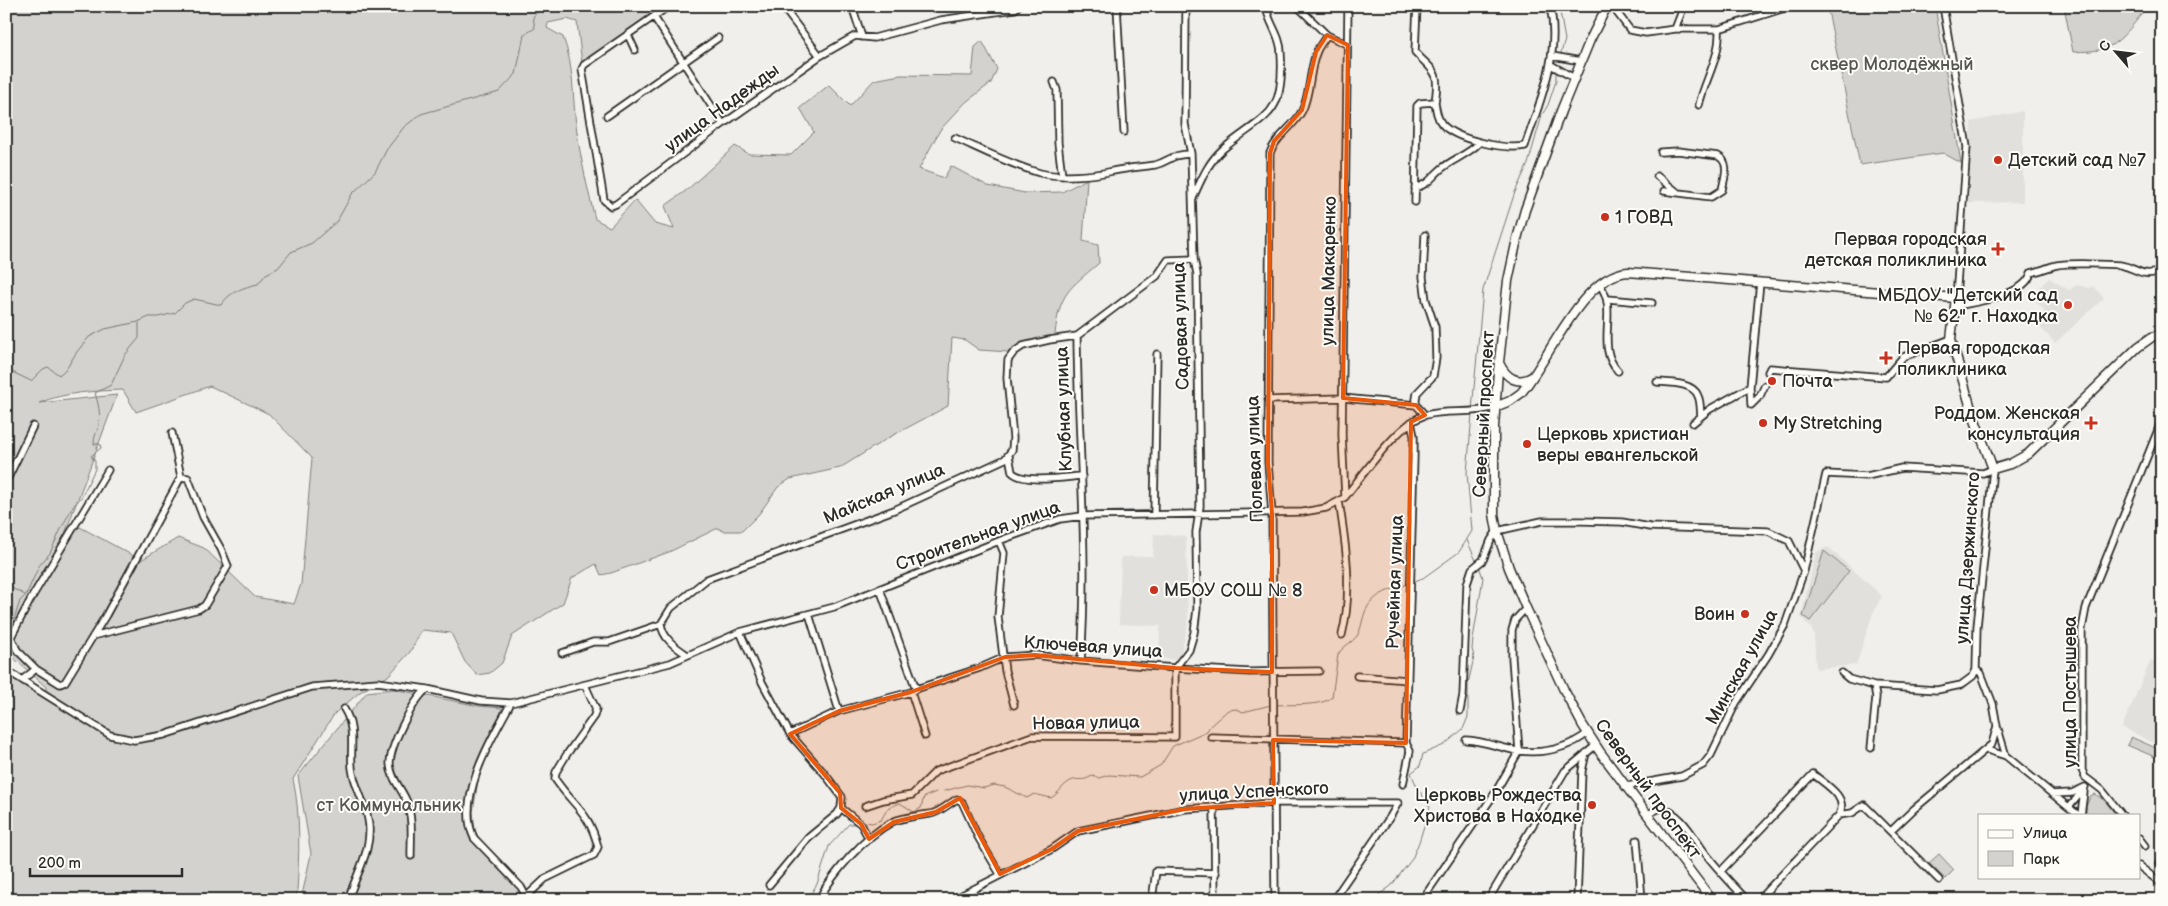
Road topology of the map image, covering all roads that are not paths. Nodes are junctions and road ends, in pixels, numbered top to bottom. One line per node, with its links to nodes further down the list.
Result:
1 (669, 6): 20 (street)
2 (782, 6): 29 (street)
3 (852, 6): 25 (street)
4 (948, 6): 5 (street)
5 (970, 6)
6 (1018, 6): 25 (street, улица Надежды)
7 (1117, 6): 39 (street)
8 (1186, 6): 43 (street, Садовая улица)
9 (1266, 6): 49 (street)
10 (1297, 6): 24 (street)
11 (1348, 6): 27 (street, улица Макаренко)
12 (1417, 6): 35 (street)
13 (1550, 6): 32 (street)
14 (1607, 6): 30 (main road, Северный проспект)
15 (1612, 6): 21 (street)
16 (1791, 6): 19 (street)
17 (1943, 6): 57 (street, улица Дзержинского)
18 (1682, 7): 21 (street)
19 (1779, 8): 22 (street)
20 (654, 17): 23 (street); 31 (street)
21 (1675, 29): 22 (street)
22 (1719, 29): 36 (street)
23 (628, 35): 28 (street); 38 (street, улица Надежды)
24 (1327, 35): 27 (street); 71 (street, Полевая улица)
25 (862, 37): 29 (street, улица Надежды)
26 (718, 38): 31 (street)
27 (1348, 45): 70 (street, улица Макаренко)
28 (634, 50)
29 (820, 56): 38 (street, улица Надежды)
30 (1581, 61): 32 (street); 33 (main road, Северный проспект)
31 (682, 62): 37 (street); 38 (street)
32 (1556, 62): 33 (street); 41 (street)
33 (1574, 78): 63 (main road, Северный проспект)
34 (1054, 82): 44 (street)
35 (1435, 102): 41 (street); 46 (street)
36 (1699, 105)
37 (607, 116)
38 (723, 124)
39 (1124, 132)
40 (955, 138): 44 (street)
41 (1479, 143): 46 (street)
42 (1661, 152): 48 (street)
43 (1191, 154): 44 (street); 49 (street, Садовая улица)
44 (1062, 176)
45 (1657, 176): 48 (street)
46 (1415, 188): 50 (street)
47 (1664, 191): 48 (street)
48 (1679, 193)
49 (1192, 200): 52 (street, Садовая улица)
50 (1415, 202)
51 (1425, 235): 72 (street)
52 (1194, 259): 60 (street); 89 (street, Садовая улица)
53 (2162, 271): 57 (street)
54 (1760, 282): 55 (main road); 57 (main road); 69 (street)
55 (1598, 284): 56 (street); 66 (main road)
56 (1608, 299): 58 (street); 64 (street)
57 (1956, 302): 61 (main road, улица Дзержинского)
58 (1652, 303)
59 (2162, 334): 82 (main road)
60 (1077, 336): 81 (street); 84 (street, Клубная улица)
61 (1951, 339): 65 (street); 82 (main road, улица Дзержинского)
62 (1157, 354): 91 (street, Садовая улица)
63 (1499, 363): 66 (main road); 73 (main road, Северный проспект)
64 (1618, 371)
65 (1768, 372)
66 (1534, 375): 73 (main road)
67 (1657, 382): 75 (street)
68 (1765, 385): 69 (street)
69 (1750, 387): 75 (street)
70 (1343, 398): 71 (street); 72 (street); 87 (street, улица Макаренко)
71 (1268, 400): 90 (street, Полевая улица)
72 (1416, 405): 74 (street)
73 (1495, 407): 74 (street, Строительная улица); 93 (main road, Северный проспект)
74 (1425, 415): 77 (street, Строительная улица)
75 (1700, 416): 78 (street)
76 (2162, 420): 140 (street, улица Постышева)
77 (1411, 422): 87 (street, Строительная улица); 116 (street, Ручейная улица)
78 (1693, 423)
79 (33, 426): 86 (street)
80 (172, 433): 85 (street)
81 (1009, 456): 84 (street); 99 (street, Майская улица)
82 (1993, 469): 95 (street, Минская улица); 111 (street, улица Дзержинского)
83 (108, 470): 108 (street)
84 (1082, 476): 92 (street, Клубная улица)
85 (181, 477): 102 (street); 102 (street)
86 (6, 482)
87 (1345, 497): 88 (street, Строительная улица)
88 (1339, 502): 90 (street, Строительная улица); 101 (street)
89 (1200, 514): 90 (street, Строительная улица); 91 (street, Строительная улица); 107 (street, Садовая улица)
90 (1272, 514): 112 (street, Полевая улица)
91 (1154, 515): 92 (street, Строительная улица)
92 (1082, 516): 94 (street, Строительная улица); 106 (street, Клубная улица)
93 (1497, 531): 95 (street); 97 (main road, Северный проспект); 125 (street)
94 (999, 541): 96 (street, Строительная улица); 105 (street)
95 (1804, 571): 142 (street, Минская улица)
96 (880, 589): 98 (street, Строительная улица); 120 (street)
97 (1526, 608): 127 (main road, Северный проспект); 137 (street)
98 (809, 614): 100 (street, Строительная улица); 124 (street)
99 (661, 624): 103 (street); 104 (street)
100 (740, 632): 104 (street, Строительная улица); 128 (street)
101 (1342, 635)
102 (94, 636): 108 (street)
103 (562, 653)
104 (686, 654): 117 (street, Строительная улица)
105 (1005, 657): 106 (street, Ключевая улица); 120 (street, Ключевая улица); 122 (street)
106 (1081, 661): 107 (street, Ключевая улица)
107 (1175, 668): 112 (street, Ключевая улица); 146 (street, Новая улица)
108 (36, 669): 115 (street)
109 (6, 670): 115 (street)
110 (1319, 671): 112 (street, Ключевая улица)
111 (1976, 671): 118 (street); 126 (street)
112 (1272, 672): 131 (street, Полевая улица)
113 (1842, 674): 118 (street)
114 (1357, 676): 116 (street)
115 (22, 680): 119 (street)
116 (1408, 680): 133 (street, Ручейная улица)
117 (585, 685): 121 (street, Строительная улица); 168 (street)
118 (1874, 686): 135 (street)
119 (427, 689): 121 (street); 160 (street)
120 (913, 691): 124 (street, Ключевая улица); 129 (street)
121 (511, 703): 168 (street)
122 (1014, 705)
123 (344, 709): 169 (street)
124 (839, 711): 128 (street, Ключевая улица)
125 (1460, 711)
126 (1997, 726): 136 (street); 139 (street)
127 (1588, 733): 134 (main road, Северный проспект); 137 (street)
128 (790, 734): 149 (street)
129 (925, 736)
130 (1211, 737): 131 (street)
131 (1273, 740): 133 (street); 145 (street, Полевая улица)
132 (1466, 740): 137 (street)
133 (1406, 743): 141 (street)
134 (1596, 746): 138 (street); 142 (main road, Северный проспект)
135 (1871, 748)
136 (1987, 750): 139 (street); 155 (street)
137 (1519, 751): 176 (street)
138 (1586, 753): 177 (street); 178 (street)
139 (2006, 756): 144 (street)
140 (2090, 781): 143 (street); 153 (street, улица Постышева)
141 (1403, 784)
142 (1627, 786): 150 (main road, Северный проспект)
143 (2085, 787): 144 (street); 148 (street); 152 (street)
144 (2052, 794): 148 (street)
145 (1274, 803): 147 (street, улица Успенского); 174 (street, Полевая улица); 175 (street, улица Успенского)
146 (865, 806)
147 (1214, 806): 163 (street); 164 (street, улица Успенского)
148 (2069, 807): 151 (street)
149 (841, 808): 157 (street); 167 (street)
150 (1648, 814): 162 (street); 180 (main road, Северный проспект)
151 (2079, 814)
152 (2080, 814)
153 (2121, 814)
154 (1839, 815): 155 (street); 162 (street); 182 (street)
155 (1891, 831): 165 (street)
156 (2140, 839): 159 (street)
157 (869, 840): 164 (street); 170 (street)
158 (1637, 840): 179 (street)
159 (2145, 846)
160 (411, 856)
161 (2140, 867): 166 (street)
162 (1721, 871): 181 (street)
163 (1216, 873): 172 (street); 173 (street)
164 (1000, 874): 171 (street, улица Успенского)
165 (1940, 880)
166 (2162, 884)
167 (769, 885)
168 (528, 898)
169 (348, 900)
170 (818, 900)
171 (952, 900)
172 (1152, 900)
173 (1215, 900)
174 (1275, 900)
175 (1333, 900)
176 (1422, 900)
177 (1488, 900)
178 (1577, 900)
179 (1642, 900)
180 (1712, 900)
181 (1747, 900)
182 (1758, 900)

